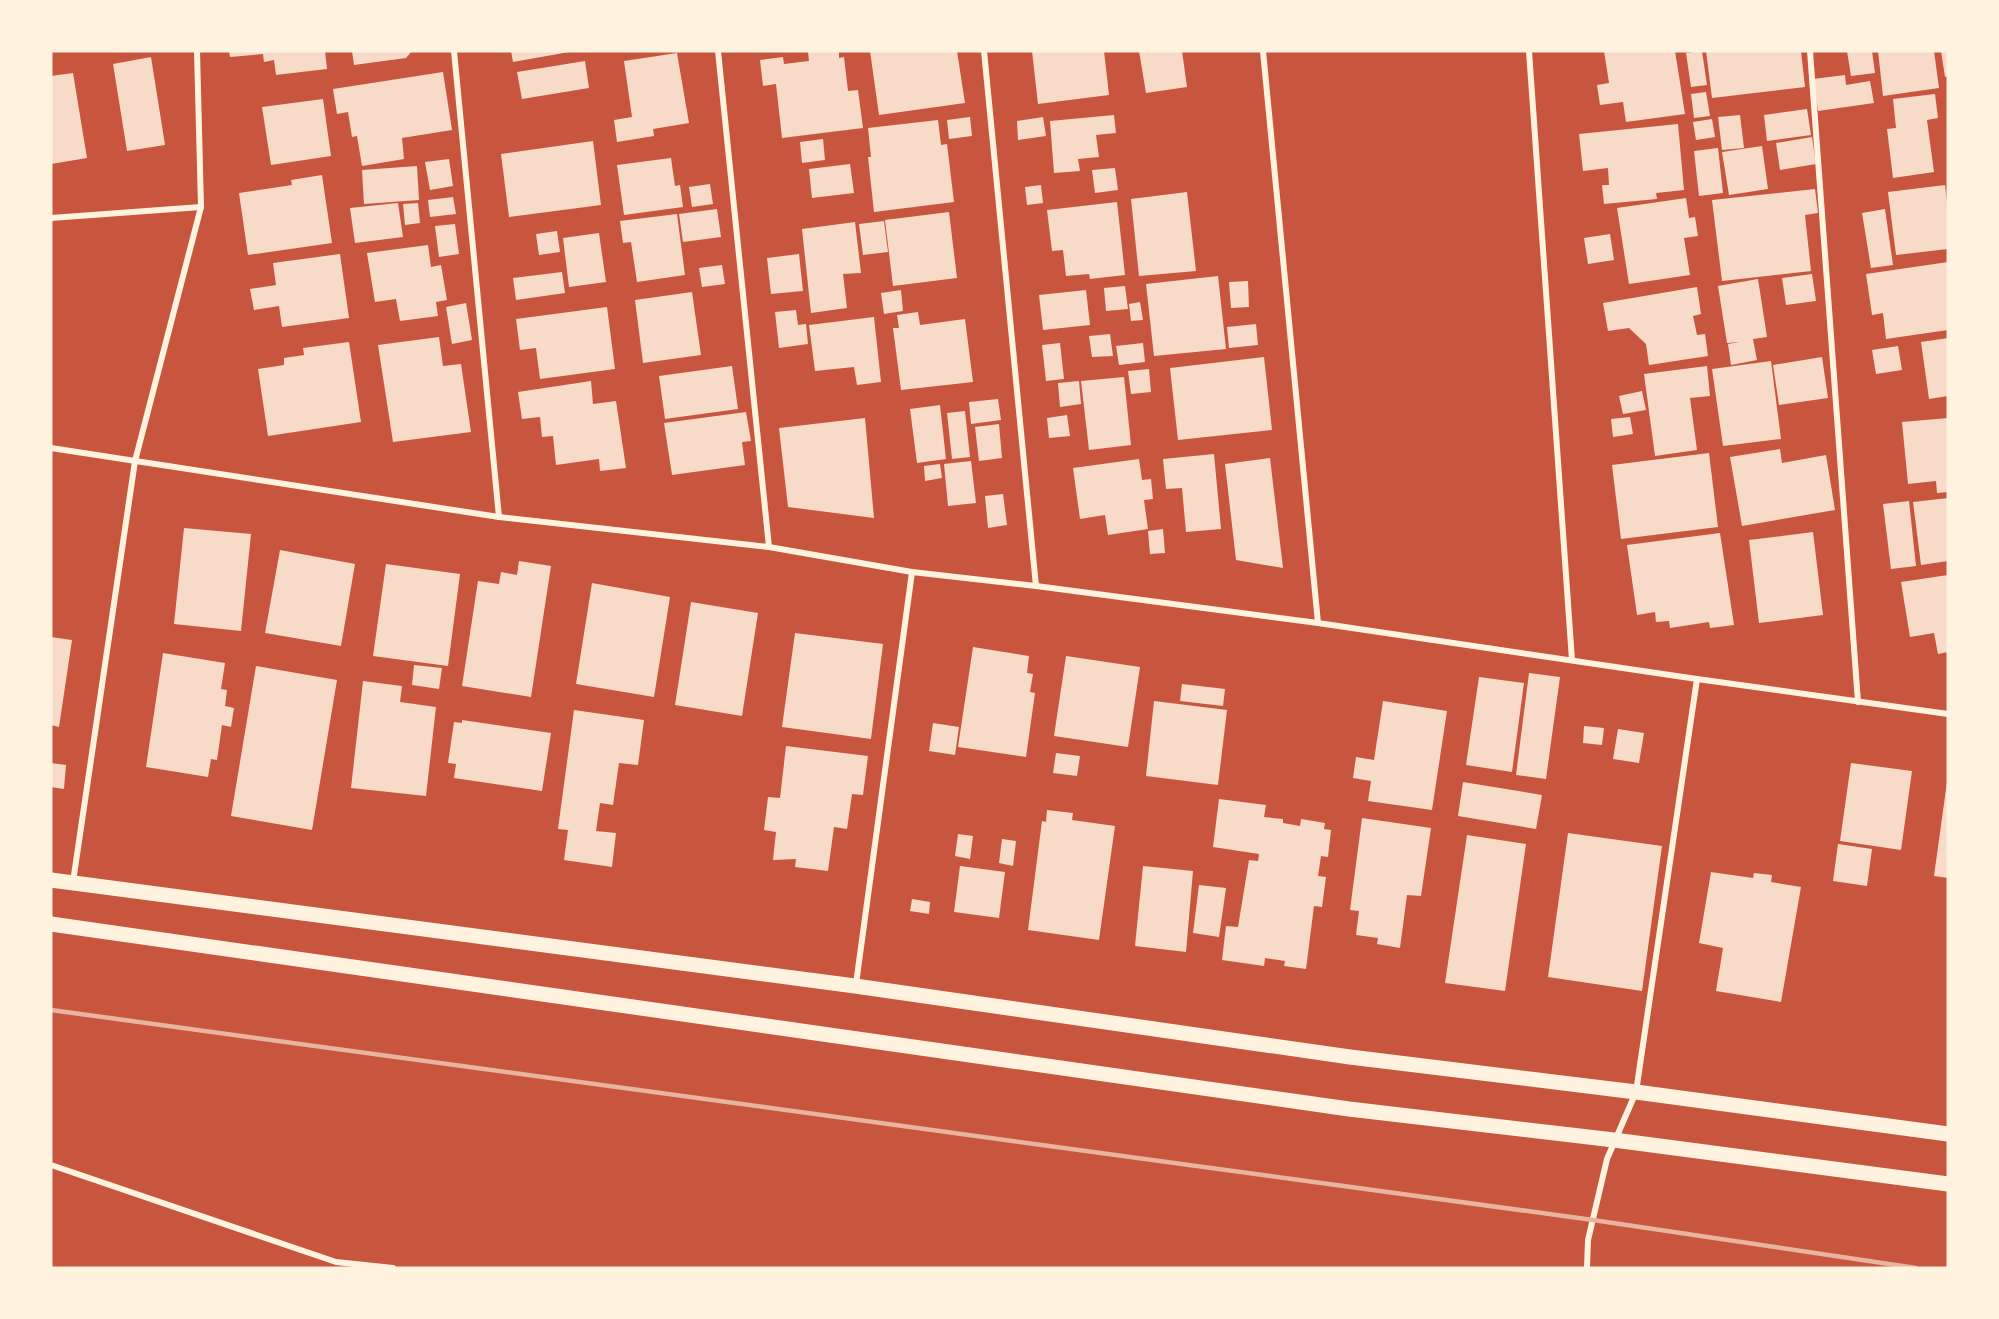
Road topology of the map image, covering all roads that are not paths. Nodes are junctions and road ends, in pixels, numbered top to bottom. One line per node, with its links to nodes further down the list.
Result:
1 (197, 51): 8 (street)
2 (454, 51): 12 (street)
3 (718, 51): 13 (street)
4 (984, 51): 15 (street)
5 (1263, 51): 16 (street)
6 (1529, 51): 17 (street)
7 (1810, 51): 19 (street)
8 (201, 207): 9 (street); 11 (street)
9 (51, 218)
10 (51, 448): 11 (street)
11 (135, 461): 12 (street); 22 (street)
12 (499, 517): 13 (street)
13 (769, 547): 14 (street)
14 (912, 572): 15 (street); 24 (street)
15 (1036, 586): 16 (street)
16 (1317, 623): 17 (street)
17 (1572, 660): 18 (street)
18 (1697, 679): 19 (street); 25 (street)
19 (1858, 702): 20 (street)
20 (1948, 714)
21 (51, 880): 22 (main road)
22 (73, 883): 24 (main road)
23 (51, 924): 27 (main road)
24 (855, 987): 25 (main road)
25 (1636, 1092): 26 (main road); 27 (street)
26 (1948, 1134)
27 (1614, 1140): 29 (main road); 32 (street)
28 (51, 1165): 30 (street)
29 (1948, 1184)
30 (337, 1265): 31 (street)
31 (393, 1268)
32 (1587, 1268)

